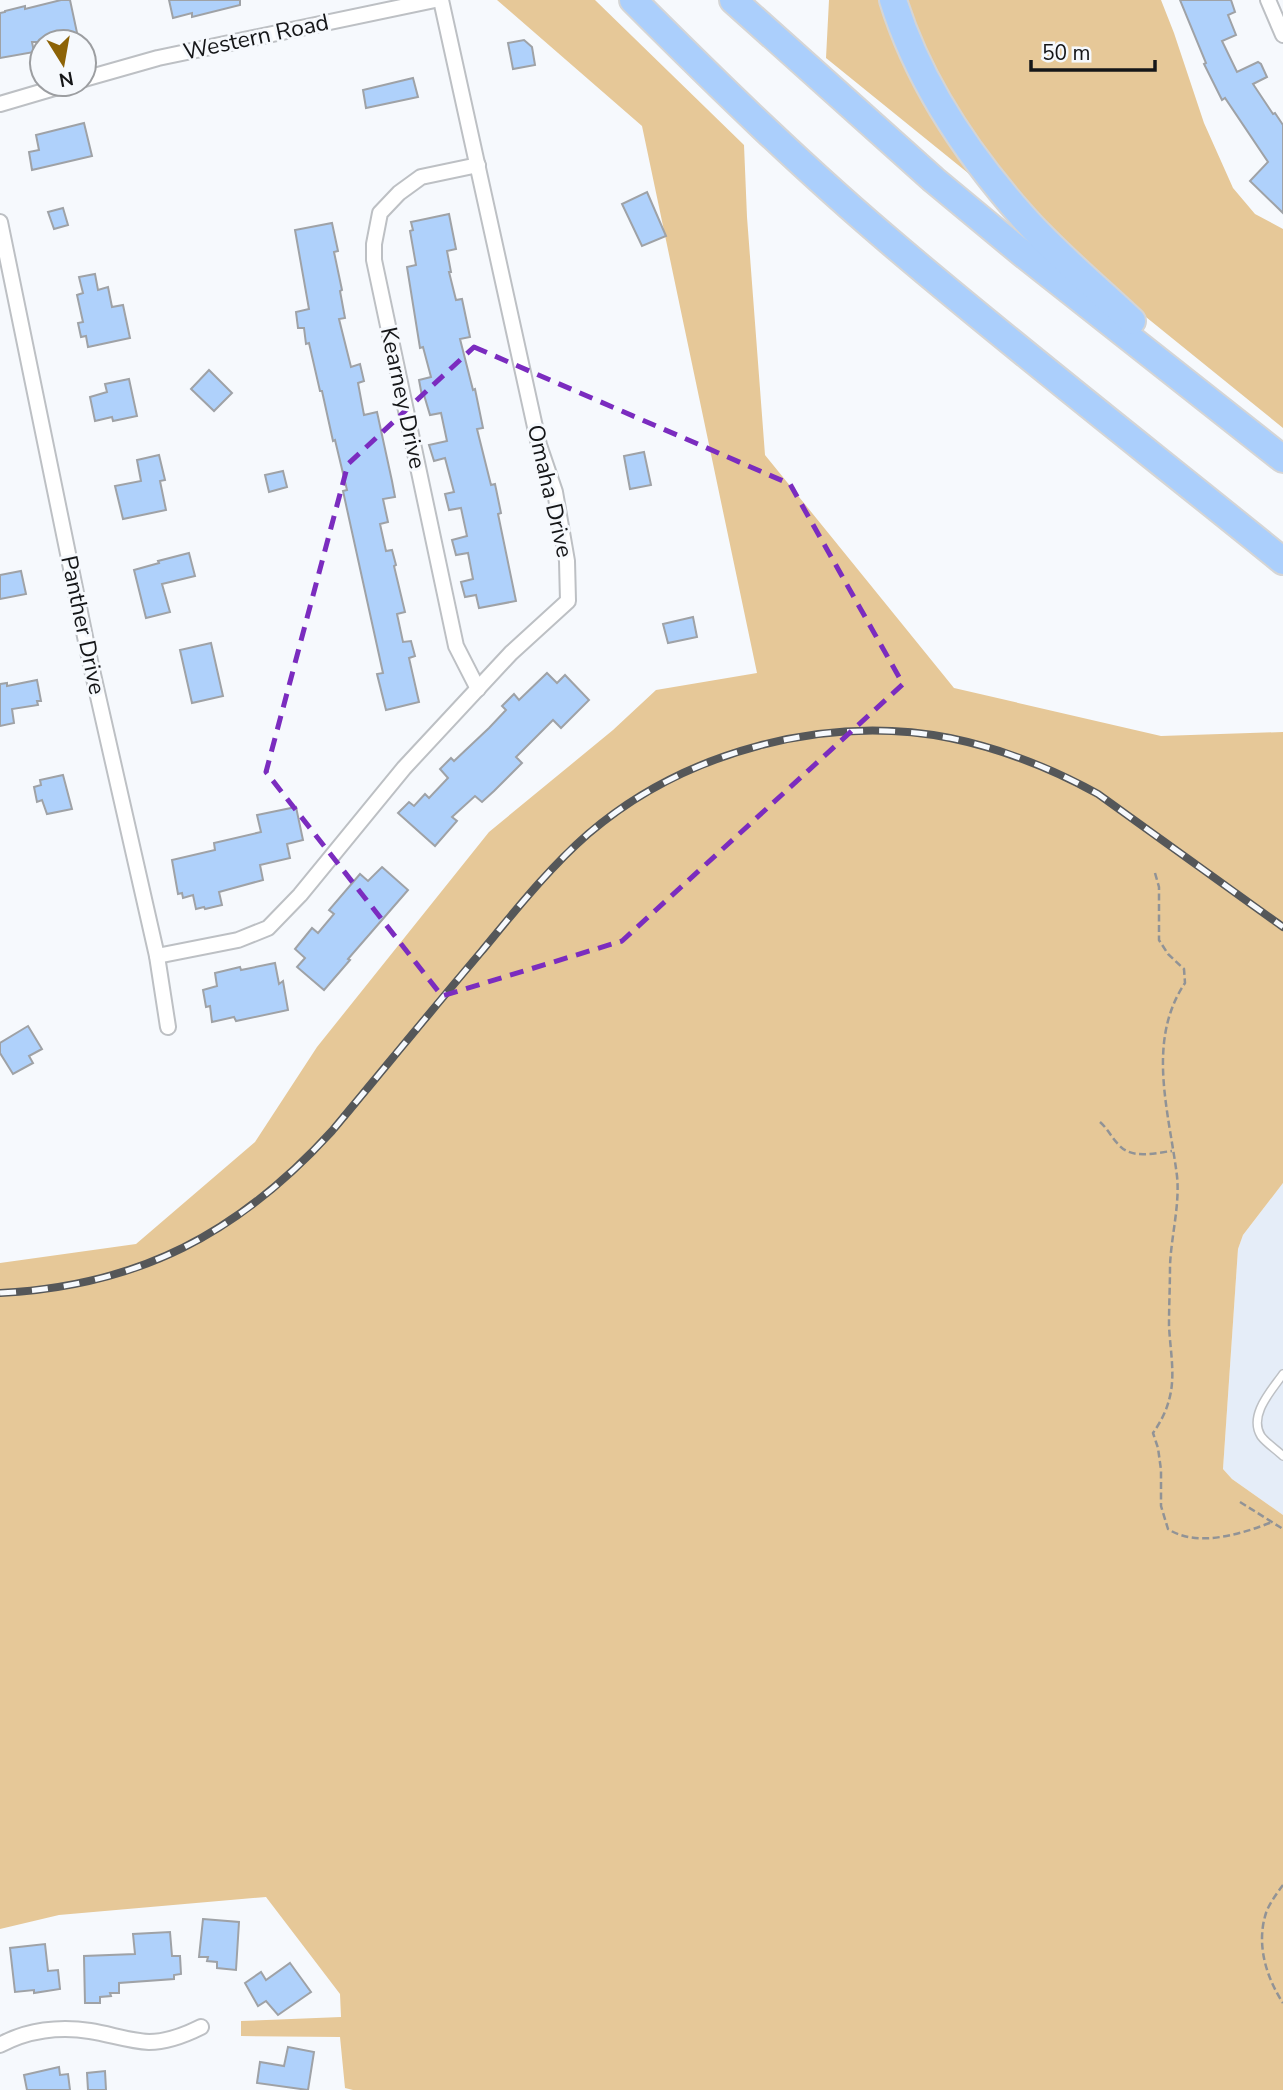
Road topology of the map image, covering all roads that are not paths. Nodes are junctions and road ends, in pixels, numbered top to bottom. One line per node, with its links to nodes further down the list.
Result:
1 (435, 0): 8 (street, Western Road)
2 (441, 0): 11 (street, Omaha Drive)
3 (633, 0): 14 (highway)
4 (733, 0): 13 (highway)
5 (893, 0): 13 (highway)
6 (1268, 0): 7 (street)
7 (1283, 35)
8 (98, 75)
9 (28, 96): 10 (street)
10 (0, 104)
11 (478, 165): 15 (street, Omaha Drive); 15 (street, Kearney Drive)
12 (0, 222): 16 (street, Panther Drive)
13 (1278, 455)
14 (1283, 561)
15 (478, 689): 16 (street, Omaha Drive)
16 (157, 956): 17 (street, Panther Drive)
17 (168, 1027)
18 (1283, 1374): 19 (lane)
19 (1283, 1456)
20 (201, 2027): 21 (street)
21 (0, 2045)

